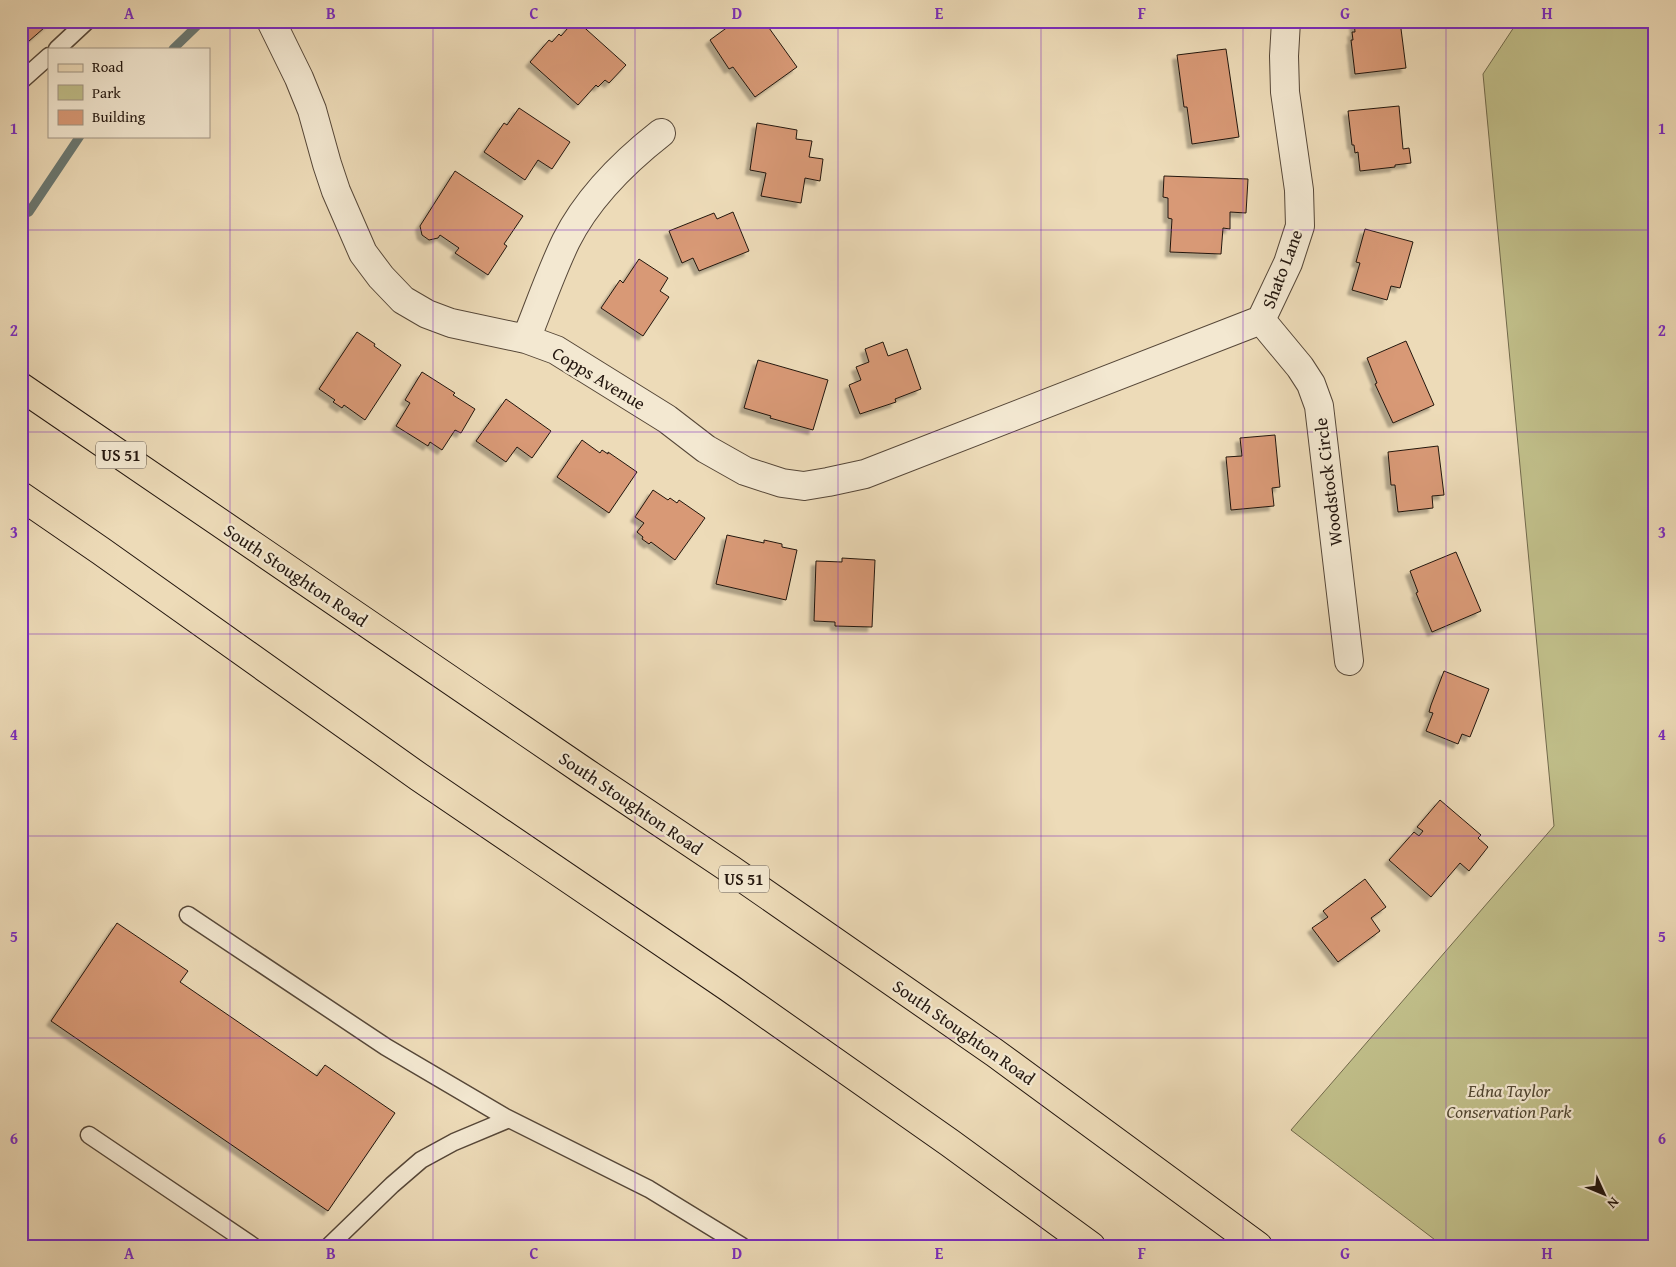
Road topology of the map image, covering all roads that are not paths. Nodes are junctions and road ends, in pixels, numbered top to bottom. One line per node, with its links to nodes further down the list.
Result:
1 (87, 21): 4 (lane)
2 (271, 21): 9 (street, Copps Avenue)
3 (1286, 21): 8 (street, Shato Lane)
4 (58, 48)
5 (48, 57): 6 (lane)
6 (21, 81)
7 (662, 133): 9 (street)
8 (1261, 320): 11 (street, Shato Lane); 13 (street, Woodstock Circle)
9 (526, 339): 11 (street, Copps Avenue)
10 (21, 387): 21 (main road, South Stoughton Road / US 51)
11 (1050, 402)
12 (21, 496): 20 (main road)
13 (1349, 661)
14 (188, 915): 15 (lane)
15 (509, 1119): 18 (lane); 19 (lane)
16 (89, 1135): 17 (lane)
17 (253, 1246)
18 (329, 1246)
19 (742, 1246)
20 (1091, 1246)
21 (1258, 1246)

